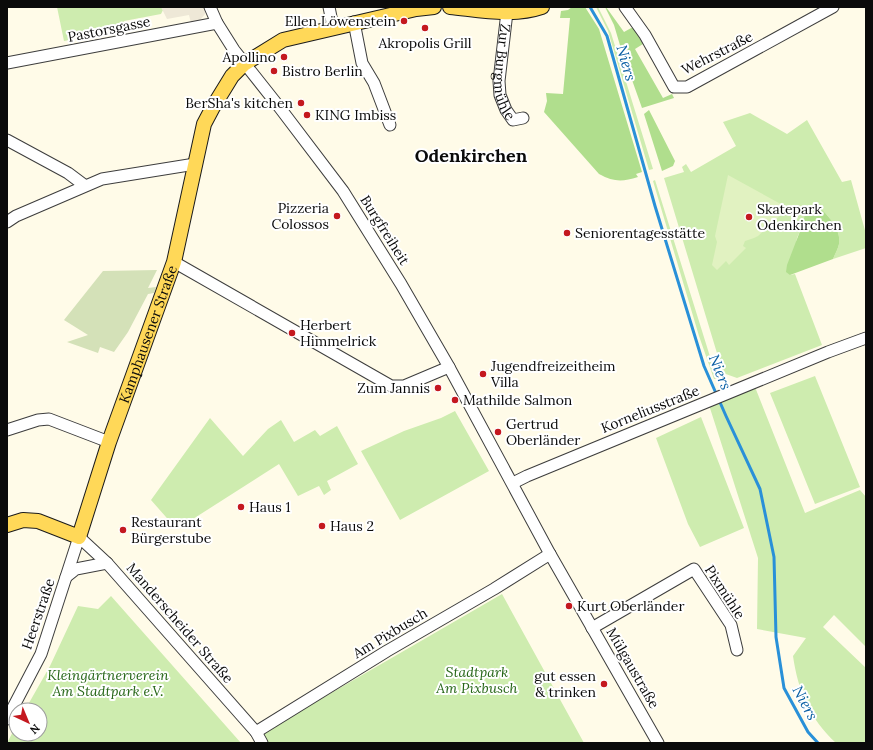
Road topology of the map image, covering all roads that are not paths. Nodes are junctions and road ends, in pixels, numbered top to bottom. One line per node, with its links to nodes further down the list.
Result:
1 (210, 7): 10 (street, Burgfreiheit)
2 (330, 7): 11 (street)
3 (434, 7): 9 (main road)
4 (450, 7): 8 (main road, Zur Burgmühle)
5 (542, 7): 8 (main road, Zur Burgmühle)
6 (625, 7): 7 (street, Wehrstraße)
7 (833, 7)
8 (507, 12): 14 (street, Zur Burgmühle)
9 (354, 22): 11 (main road); 15 (street)
10 (217, 24): 12 (street, Pastorsgasse); 13 (street, Burgfreiheit)
11 (333, 27): 13 (main road)
12 (7, 63)
13 (244, 64): 17 (main road, Kamphausener Straße); 22 (street, Burgfreiheit)
14 (523, 118)
15 (390, 125)
16 (7, 140): 18 (street)
17 (195, 164): 18 (street); 20 (main road, Kamphausener Straße)
18 (84, 185): 19 (street)
19 (7, 222)
20 (174, 262): 22 (street); 24 (main road, Kamphausener Straße)
21 (866, 338): 25 (street, Korneliusstraße)
22 (448, 367): 25 (street, Burgfreiheit)
23 (7, 430): 24 (street)
24 (110, 442): 27 (main road, Kamphausener Straße)
25 (512, 483): 28 (street, Mülgaustraße)
26 (7, 525): 27 (main road)
27 (79, 537): 29 (street, Manderscheider Straße); 30 (street, Heerstraße)
28 (550, 554): 31 (street, Mülgaustraße); 34 (street, Am Pixbusch)
29 (107, 563): 30 (street); 34 (street, Manderscheider Straße)
30 (66, 577): 33 (street, Heerstraße)
31 (592, 628): 32 (street, Pixmühle); 36 (street, Mülgaustraße)
32 (737, 650)
33 (7, 718)
34 (256, 732): 35 (street)
35 (262, 743)
36 (658, 743)

